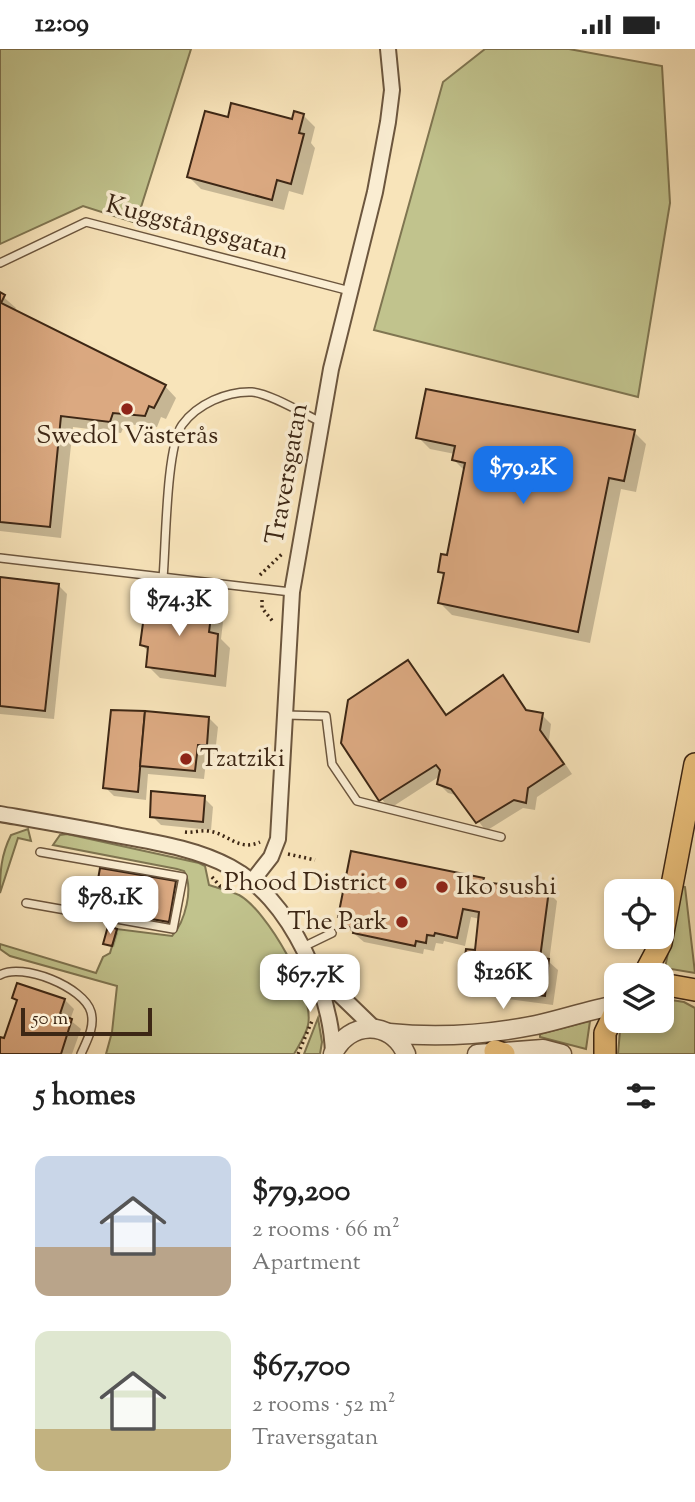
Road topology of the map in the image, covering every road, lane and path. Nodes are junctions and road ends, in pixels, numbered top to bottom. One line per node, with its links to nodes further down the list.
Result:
1 (388, 49): 3 (street, Traversgatan)
2 (0, 263): 3 (lane, Kuggstångsgatan)
3 (350, 291): 4 (street, Traversgatan)
4 (321, 422): 6 (lane); 7 (street, Traversgatan)
5 (0, 558): 6 (lane)
6 (163, 578): 7 (lane)
7 (292, 592): 8 (street, Traversgatan)
8 (284, 715): 11 (lane); 14 (street, Traversgatan)
9 (695, 764): 19 (main road)
10 (0, 814): 14 (street)
11 (501, 837)
12 (40, 852): 16 (lane)
13 (211, 869): 15 (path)
14 (253, 880): 18 (street)
15 (241, 891)
16 (26, 904)
17 (332, 933): 18 (lane)
18 (303, 947): 20 (street)
19 (650, 963)
20 (314, 970): 26 (street); 31 (street)
21 (0, 975): 29 (lane)
22 (674, 986): 23 (main road)
23 (695, 990)
24 (604, 1008): 26 (street)
25 (312, 1011): 30 (path)
26 (381, 1030): 31 (street); 32 (street)
27 (605, 1033): 34 (main road)
28 (492, 1053): 33 (street)
29 (81, 1054)
30 (298, 1054)
31 (333, 1054)
32 (406, 1054)
33 (562, 1054)
34 (605, 1054)

